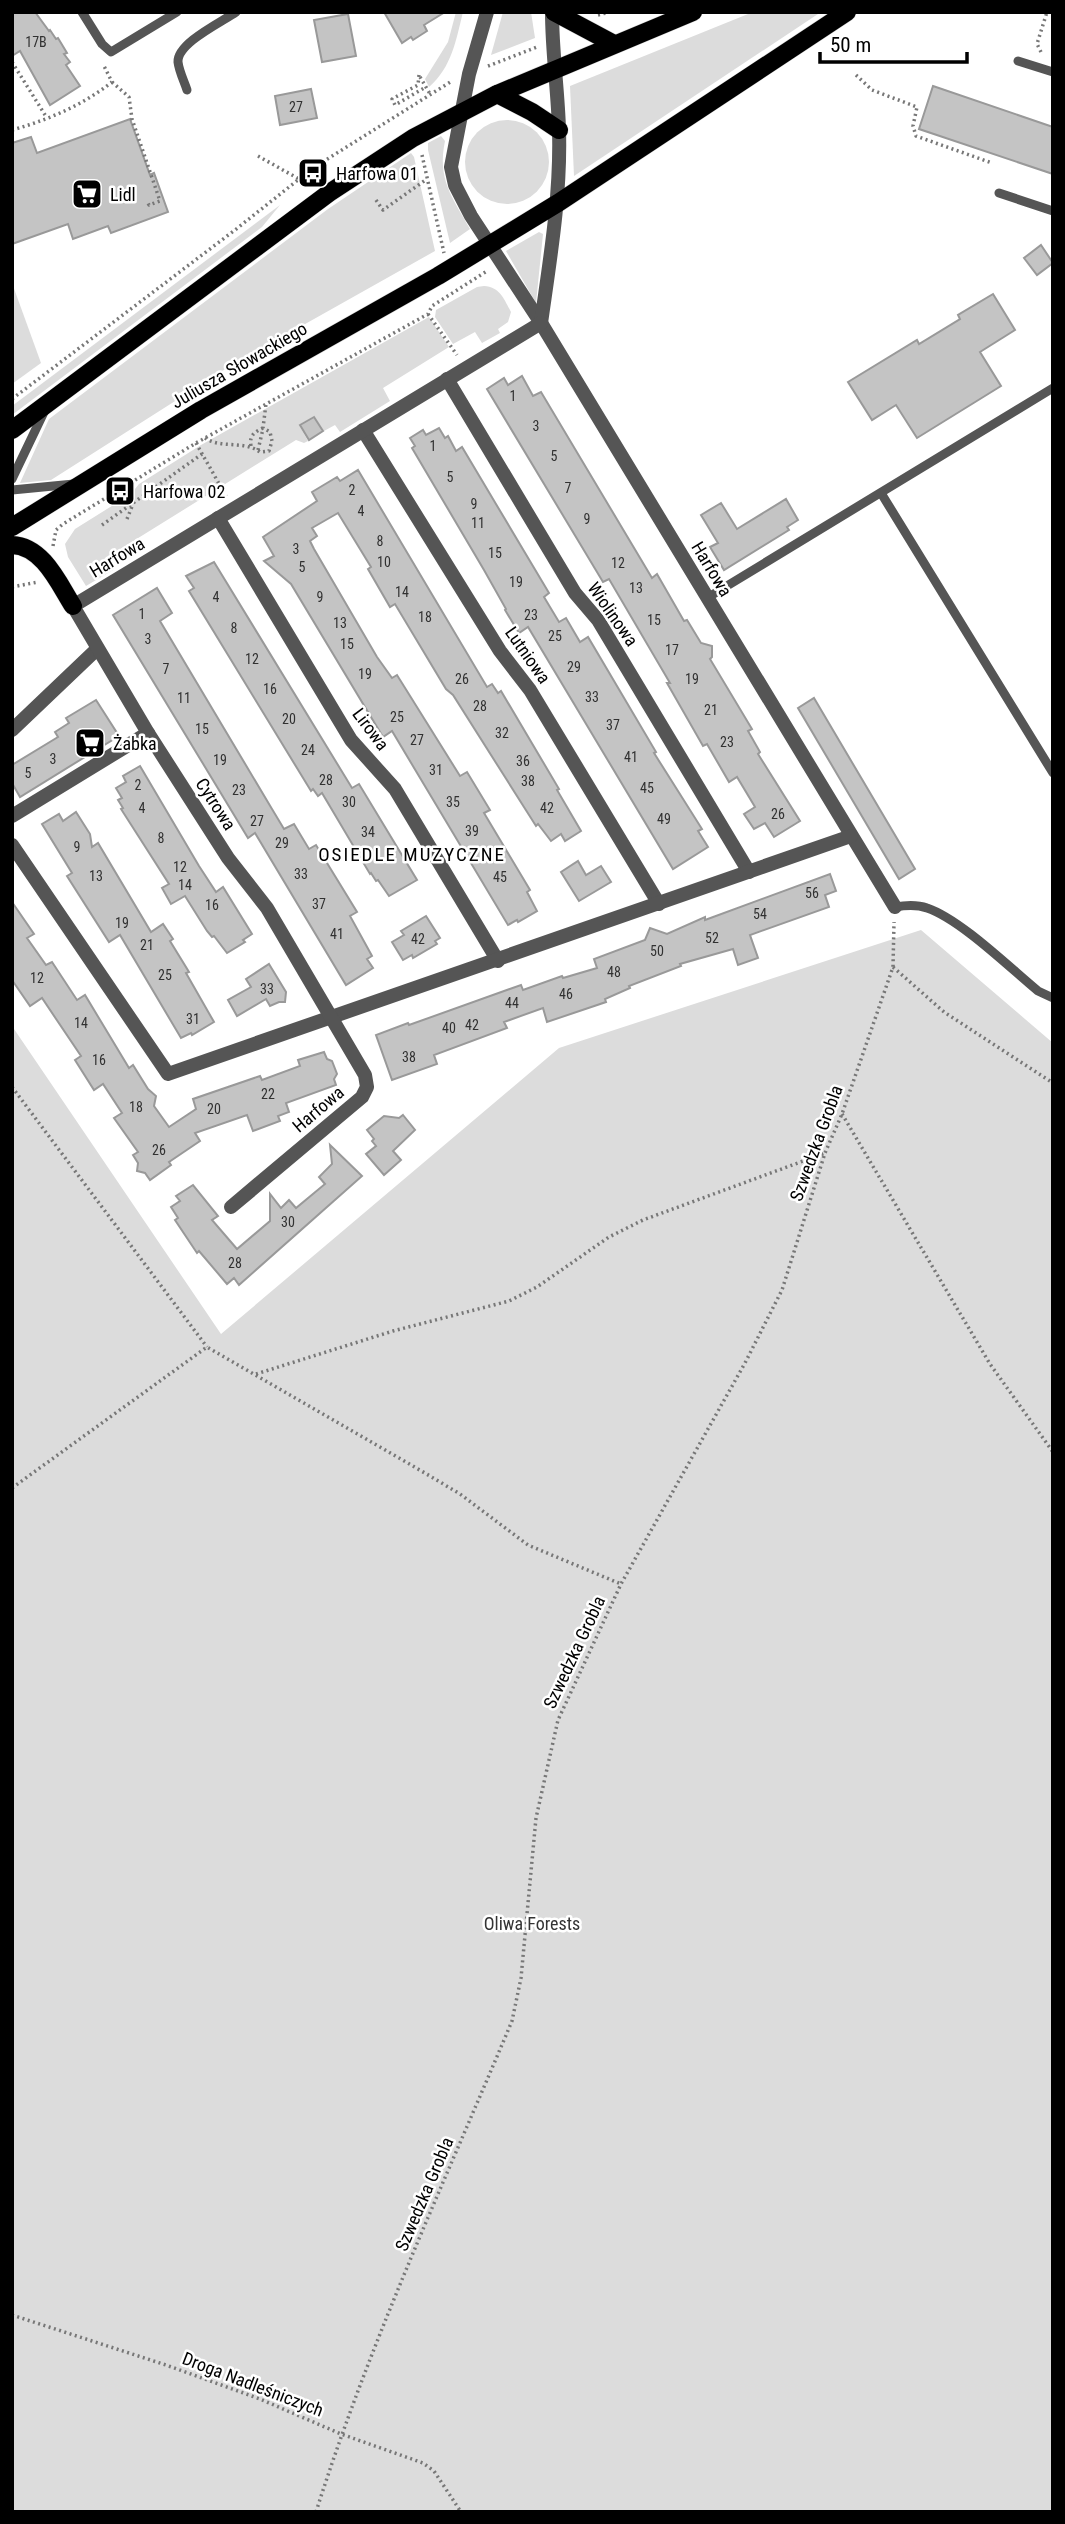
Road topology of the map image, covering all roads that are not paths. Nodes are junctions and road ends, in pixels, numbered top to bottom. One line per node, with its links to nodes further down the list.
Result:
1 (82, 12): 2 (lane)
2 (177, 12)
3 (236, 12): 12 (lane)
4 (487, 12): 14 (street)
5 (553, 12): 8 (main road); 10 (street)
6 (693, 12): 8 (main road)
7 (846, 12): 17 (main road)
8 (614, 44): 10 (main road)
9 (1018, 61): 11 (lane)
10 (553, 70): 13 (main road); 15 (street)
11 (1053, 72)
12 (187, 90)
13 (497, 94): 14 (main road); 15 (main road)
14 (461, 111): 19 (street); 23 (main road)
15 (559, 130): 17 (street)
16 (999, 193): 18 (lane)
17 (558, 204): 19 (main road); 20 (street)
18 (1053, 211)
19 (489, 246): 20 (street, Harfowa); 27 (main road, Juliusza Słowackiego)
20 (541, 323): 21 (street, Harfowa); 33 (street, Harfowa)
21 (447, 379): 25 (street, Harfowa); 42 (street, Wiolinowa)
22 (1053, 388): 29 (lane)
23 (49, 402): 24 (main road); 26 (lane)
24 (12, 430)
25 (363, 430): 30 (street, Harfowa); 43 (street, Lutniowa)
26 (12, 479)
27 (83, 484): 28 (lane); 31 (main road, Juliusza Słowackiego)
28 (12, 490)
29 (881, 494): 33 (lane); 38 (lane)
30 (218, 518): 34 (street, Harfowa); 45 (street, Lirowa)
31 (12, 527)
32 (12, 545): 34 (main road)
33 (707, 598): 40 (street, Harfowa)
34 (73, 606): 35 (street, Cytrowa)
35 (97, 649): 36 (street); 37 (street, Cytrowa)
36 (12, 730)
37 (148, 733): 39 (street); 47 (street, Cytrowa)
38 (1053, 773)
39 (12, 816)
40 (851, 836): 42 (street); 44 (street, Harfowa)
41 (12, 845): 47 (street)
42 (749, 872): 43 (street)
43 (659, 904): 45 (street)
44 (894, 907): 46 (lane)
45 (498, 961): 47 (street)
46 (1053, 998)
47 (333, 1018): 48 (street, Harfowa)
48 (231, 1207)

